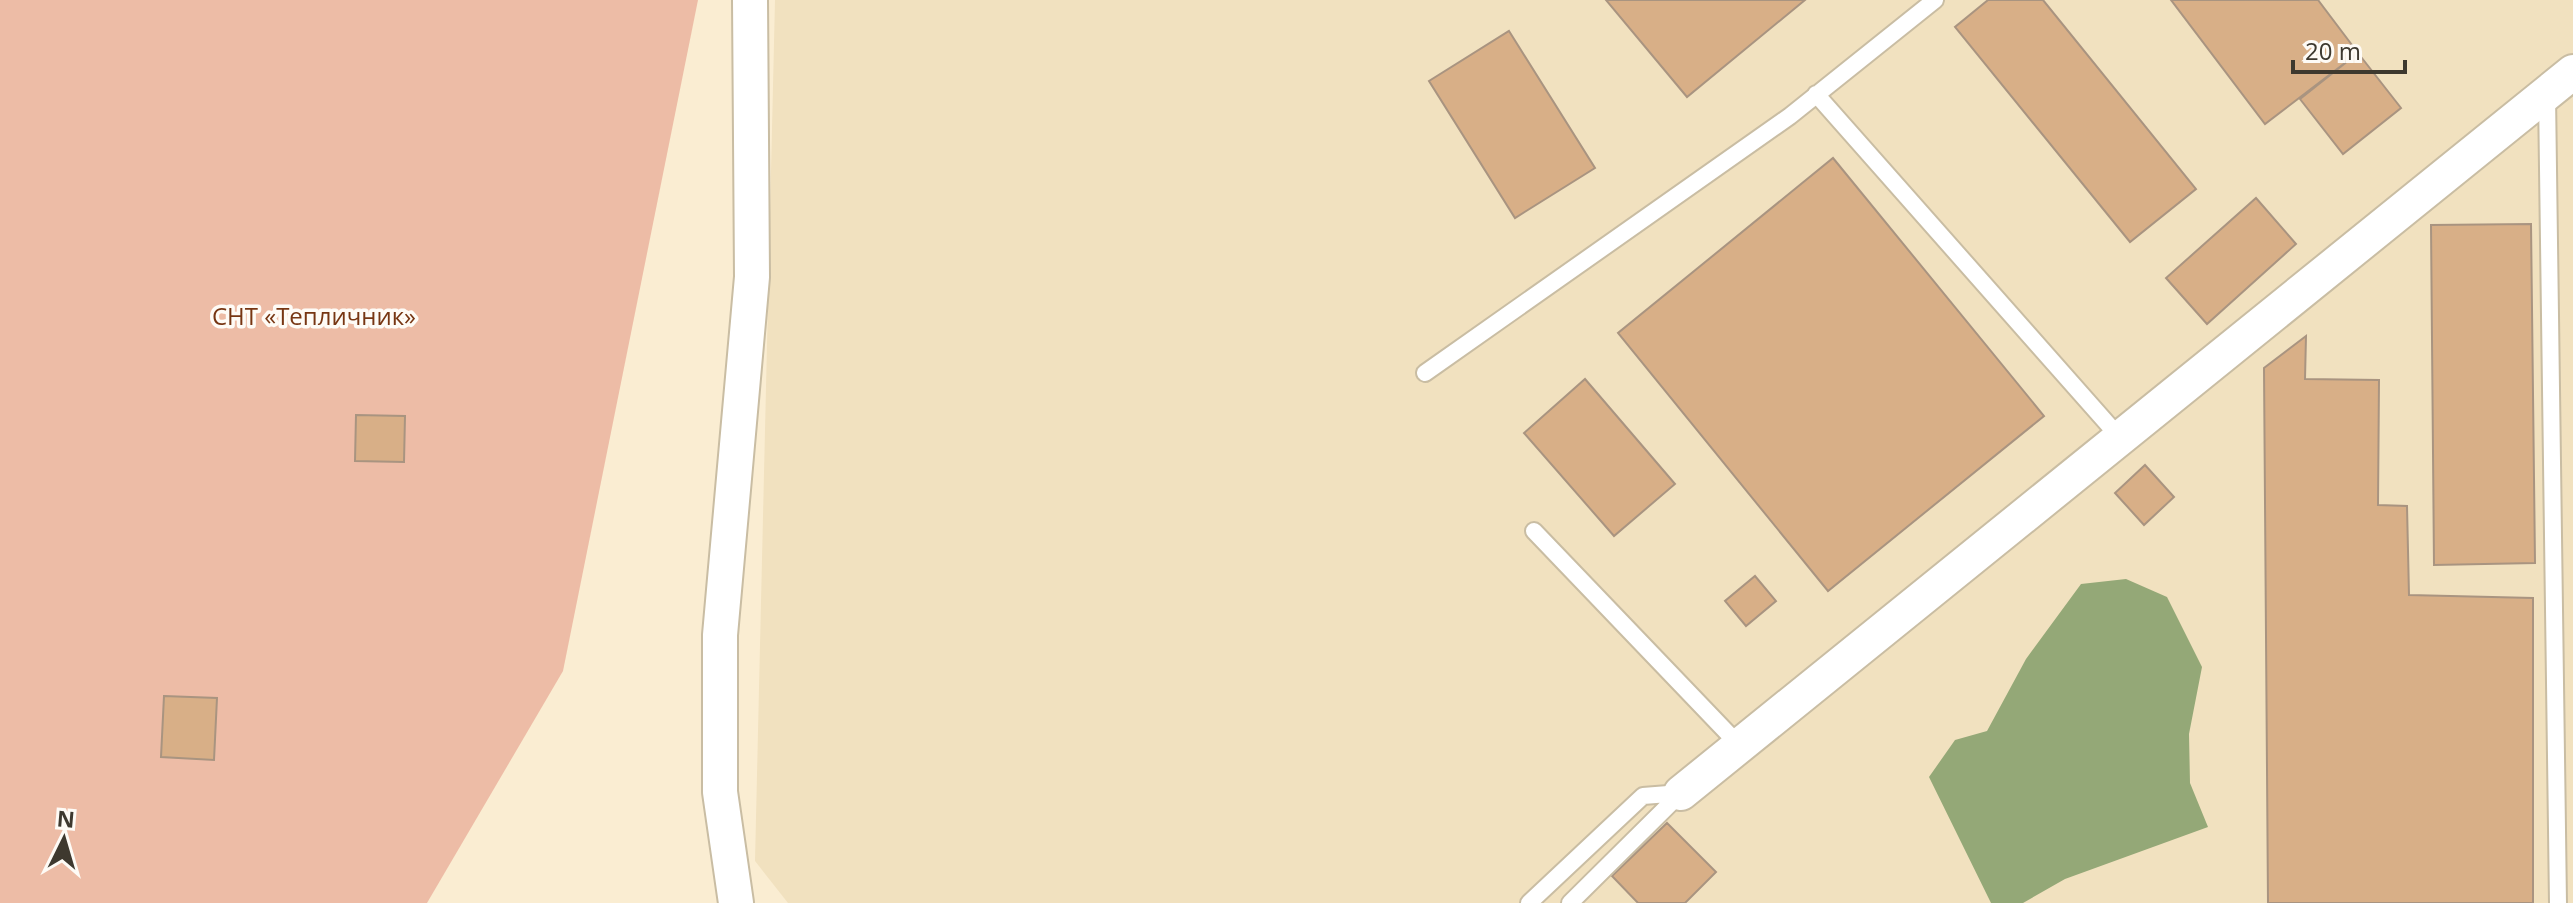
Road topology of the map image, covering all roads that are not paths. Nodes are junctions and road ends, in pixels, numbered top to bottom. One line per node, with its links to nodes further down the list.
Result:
1 (750, 0): 11 (street)
2 (1935, 0): 4 (lane)
3 (2573, 72): 5 (street)
4 (1816, 94): 6 (lane); 7 (lane)
5 (2547, 95): 7 (street); 14 (lane)
6 (1425, 373)
7 (2121, 439): 9 (street)
8 (1534, 531): 9 (lane)
9 (1740, 746): 10 (street)
10 (1681, 793): 12 (lane); 13 (lane)
11 (736, 903)
12 (1529, 903)
13 (1570, 903)
14 (2558, 903)

